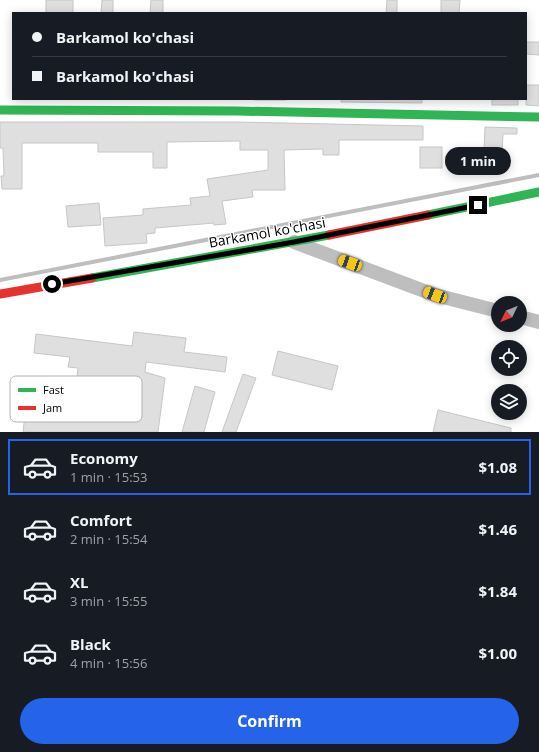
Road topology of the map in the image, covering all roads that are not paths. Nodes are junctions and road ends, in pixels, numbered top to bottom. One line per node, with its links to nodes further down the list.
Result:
1 (0, 110): 2 (street)
2 (539, 117)
3 (539, 192): 4 (street, Barkamol ko'chasi)
4 (294, 242): 5 (street, Barkamol ko'chasi); 6 (street)
5 (0, 294)
6 (491, 309)
7 (527, 319): 8 (street)
8 (539, 322)

